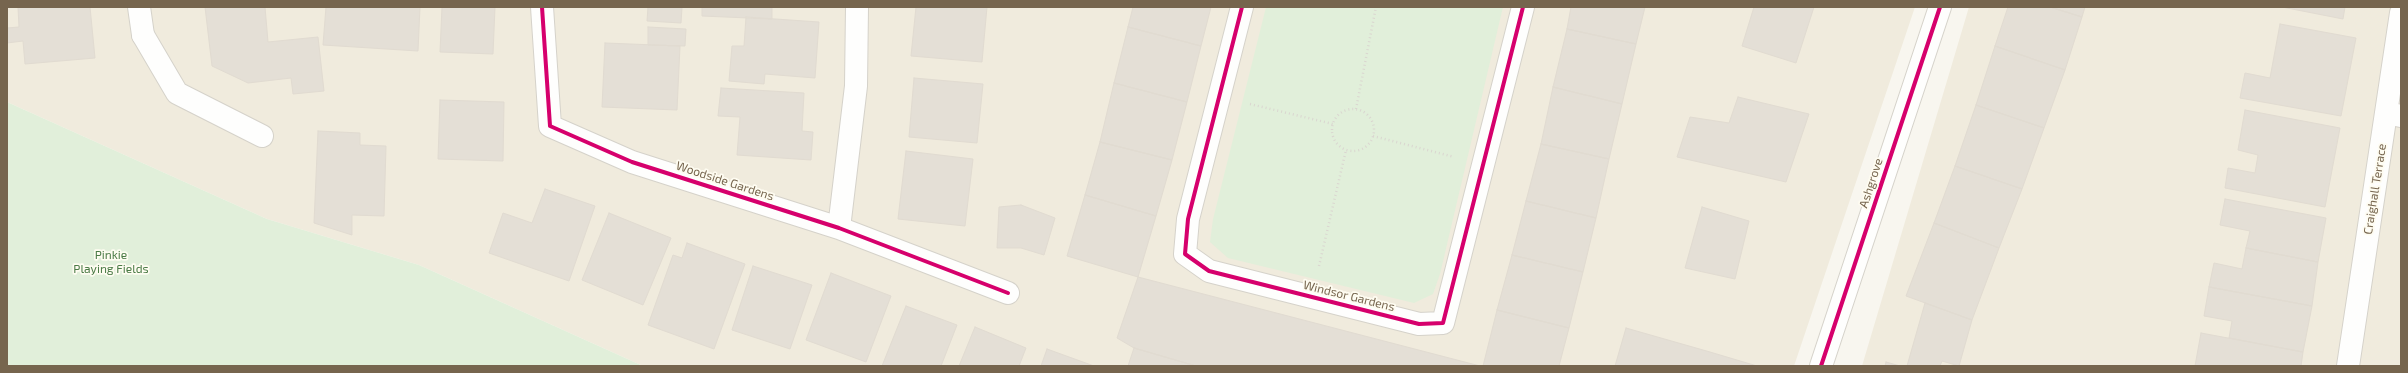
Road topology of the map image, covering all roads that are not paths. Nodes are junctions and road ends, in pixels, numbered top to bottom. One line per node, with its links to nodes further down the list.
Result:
1 (139, 7): 9 (street)
2 (542, 7): 10 (street, Woodside Gardens)
3 (857, 7): 10 (street)
4 (1242, 7): 5 (street, Windsor Gardens)
5 (1523, 7)
6 (1940, 7): 12 (street, Ashgrove)
7 (2401, 13): 8 (street, Craighall Terrace)
8 (2394, 114): 13 (street, Craighall Terrace)
9 (262, 136)
10 (839, 228): 11 (street, Woodside Gardens)
11 (1008, 293)
12 (1821, 366)
13 (2348, 366)

